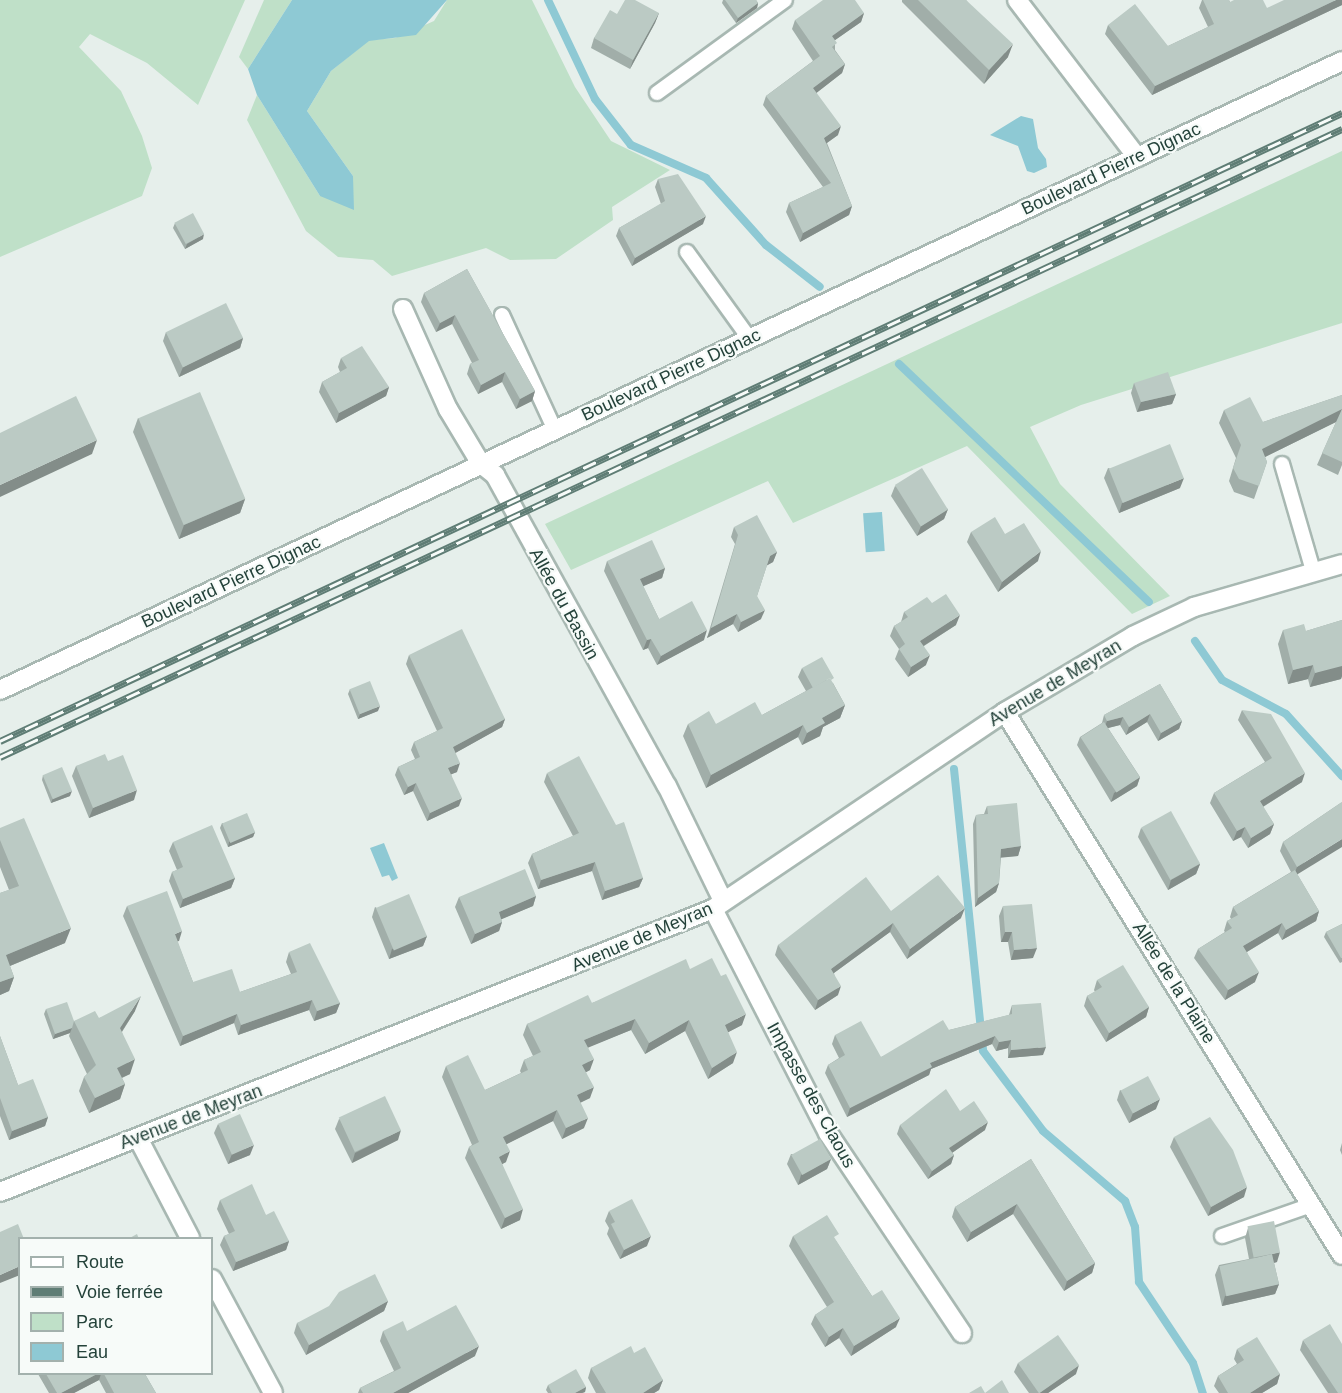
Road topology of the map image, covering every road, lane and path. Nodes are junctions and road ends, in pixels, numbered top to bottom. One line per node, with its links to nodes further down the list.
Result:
1 (785, 0): 4 (lane)
2 (1017, 0): 5 (street)
3 (1342, 61): 5 (street, Boulevard Pierre Dignac)
4 (657, 93)
5 (1137, 157): 9 (street, Boulevard Pierre Dignac)
6 (687, 252): 9 (lane)
7 (404, 309): 11 (street, Allée du Bassin)
8 (502, 315): 10 (lane)
9 (749, 338): 10 (street, Boulevard Pierre Dignac)
10 (555, 430): 11 (street, Boulevard Pierre Dignac)
11 (482, 464): 15 (street, Boulevard Pierre Dignac); 17 (street, Allée du Bassin)
12 (1282, 464): 14 (lane)
13 (1342, 564): 14 (street, Avenue de Meyran)
14 (1313, 571): 16 (street, Avenue de Meyran)
15 (0, 690)
16 (1005, 712): 17 (street, Avenue de Meyran); 20 (street, Allée de la Plaine)
17 (718, 905): 18 (street, Avenue de Meyran); 25 (street, Impasse des Claous)
18 (138, 1138): 19 (street, Avenue de Meyran); 22 (street)
19 (0, 1192)
20 (1311, 1205): 21 (lane); 23 (street, Allée de la Plaine)
21 (1222, 1236)
22 (189, 1237)
23 (1342, 1255)
24 (213, 1281): 26 (street)
25 (962, 1333)
26 (273, 1393)

